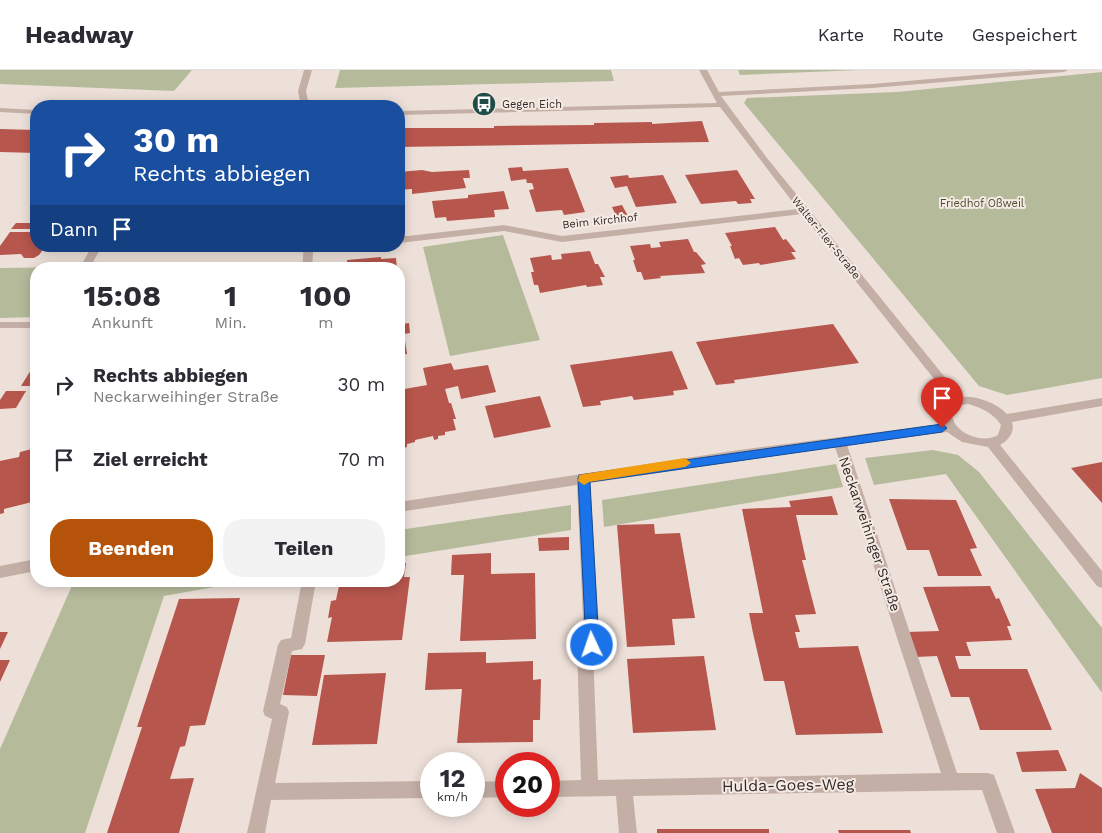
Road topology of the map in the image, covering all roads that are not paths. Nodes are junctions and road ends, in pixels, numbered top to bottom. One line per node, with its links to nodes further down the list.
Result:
1 (308, 70): 7 (street)
2 (703, 70): 6 (street, Walter-Flex-Straße)
3 (954, 70): 5 (street)
4 (1064, 70): 5 (street)
5 (962, 78): 6 (street)
6 (715, 94): 8 (street, Walter-Flex-Straße)
7 (304, 100)
8 (722, 105): 11 (street); 12 (street, Walter-Flex-Straße)
9 (0, 110): 10 (street)
10 (30, 112)
11 (405, 113)
12 (804, 211): 13 (street, Beim Kirchhof); 16 (street, Walter-Flex-Straße)
13 (405, 239)
14 (30, 325): 15 (street)
15 (0, 326)
16 (958, 401): 18 (street); 19 (street)
17 (1102, 402): 18 (street)
18 (1003, 418): 21 (street)
19 (949, 427): 20 (street, Neckarweihinger Straße); 21 (street)
20 (839, 441): 22 (street, Neckarweihinger Straße); 28 (street, Neckarweihinger Straße)
21 (991, 442): 26 (street)
22 (584, 478): 23 (street, Neckarweihinger Straße); 29 (street)
23 (405, 506)
24 (30, 566): 25 (street)
25 (0, 572)
26 (1102, 582)
27 (308, 587): 33 (street)
28 (952, 782): 30 (street, Hulda-Goes-Weg); 36 (street, Hulda-Goes-Weg)
29 (590, 788): 30 (street, Hulda-Goes-Weg); 31 (street, Hulda-Goes-Weg)
30 (624, 788): 35 (street)
31 (560, 789)
32 (420, 790): 33 (street)
33 (265, 792): 34 (street)
34 (256, 833)
35 (628, 833)
36 (1006, 833)

